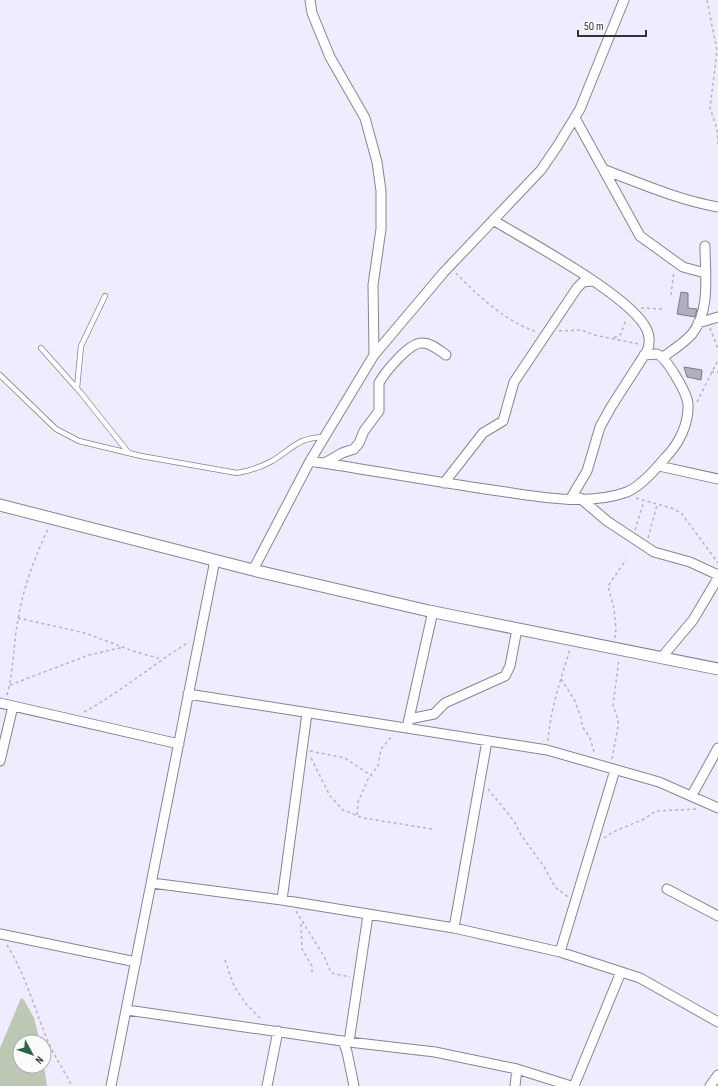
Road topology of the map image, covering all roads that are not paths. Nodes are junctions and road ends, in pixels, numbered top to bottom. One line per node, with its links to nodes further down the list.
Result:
1 (310, 0): 15 (street)
2 (620, 2): 3 (street)
3 (575, 118): 4 (street); 6 (street)
4 (605, 170): 5 (street); 8 (street)
5 (718, 207)
6 (493, 220): 9 (street); 15 (street)
7 (705, 246): 8 (street)
8 (705, 273): 12 (street)
9 (592, 281): 14 (street); 26 (street)
10 (105, 296): 19 (lane)
11 (718, 317): 12 (street)
12 (702, 322): 17 (street)
13 (41, 348): 19 (lane)
14 (646, 353): 17 (street); 27 (street)
15 (374, 355): 20 (street)
16 (446, 355): 23 (street)
17 (663, 358): 24 (street)
18 (0, 375): 21 (lane)
19 (77, 388): 21 (lane)
20 (324, 436): 21 (lane); 22 (street)
21 (128, 452)
22 (310, 461): 23 (street); 30 (street)
23 (325, 463): 26 (street)
24 (659, 466): 25 (street); 27 (street)
25 (718, 479)
26 (444, 483): 27 (street)
27 (575, 498): 31 (street)
28 (0, 505): 29 (street)
29 (215, 560): 30 (street); 37 (street)
30 (253, 570): 33 (street)
31 (718, 575)
32 (718, 578): 35 (street)
33 (433, 611): 34 (street); 40 (street)
34 (517, 629): 35 (street); 40 (street)
35 (662, 657): 36 (street)
36 (718, 669)
37 (188, 694): 39 (street); 43 (street)
38 (6, 704): 43 (street); 45 (street)
39 (308, 713): 41 (street); 51 (street)
40 (408, 719): 41 (street)
41 (403, 729): 42 (street)
42 (487, 741): 46 (street); 54 (street)
43 (179, 744): 49 (street)
44 (718, 748): 47 (street)
45 (0, 761)
46 (608, 768): 47 (street); 56 (street)
47 (692, 795): 48 (street)
48 (718, 808)
49 (152, 883): 51 (street); 57 (street)
50 (667, 888): 53 (street)
51 (282, 900): 52 (street)
52 (368, 915): 54 (street); 62 (street)
53 (718, 916)
54 (454, 928): 56 (street)
55 (0, 935): 57 (street)
56 (560, 952): 58 (street)
57 (136, 962): 59 (street)
58 (621, 972): 60 (street); 70 (street)
59 (127, 1010): 61 (street); 65 (street)
60 (718, 1022)
61 (278, 1031): 62 (street); 66 (street)
62 (346, 1042): 63 (street); 67 (street)
63 (517, 1069): 68 (street); 69 (street)
64 (718, 1075): 71 (street)
65 (111, 1086)
66 (267, 1086)
67 (354, 1086)
68 (515, 1086)
69 (570, 1086)
70 (574, 1086)
71 (710, 1086)

